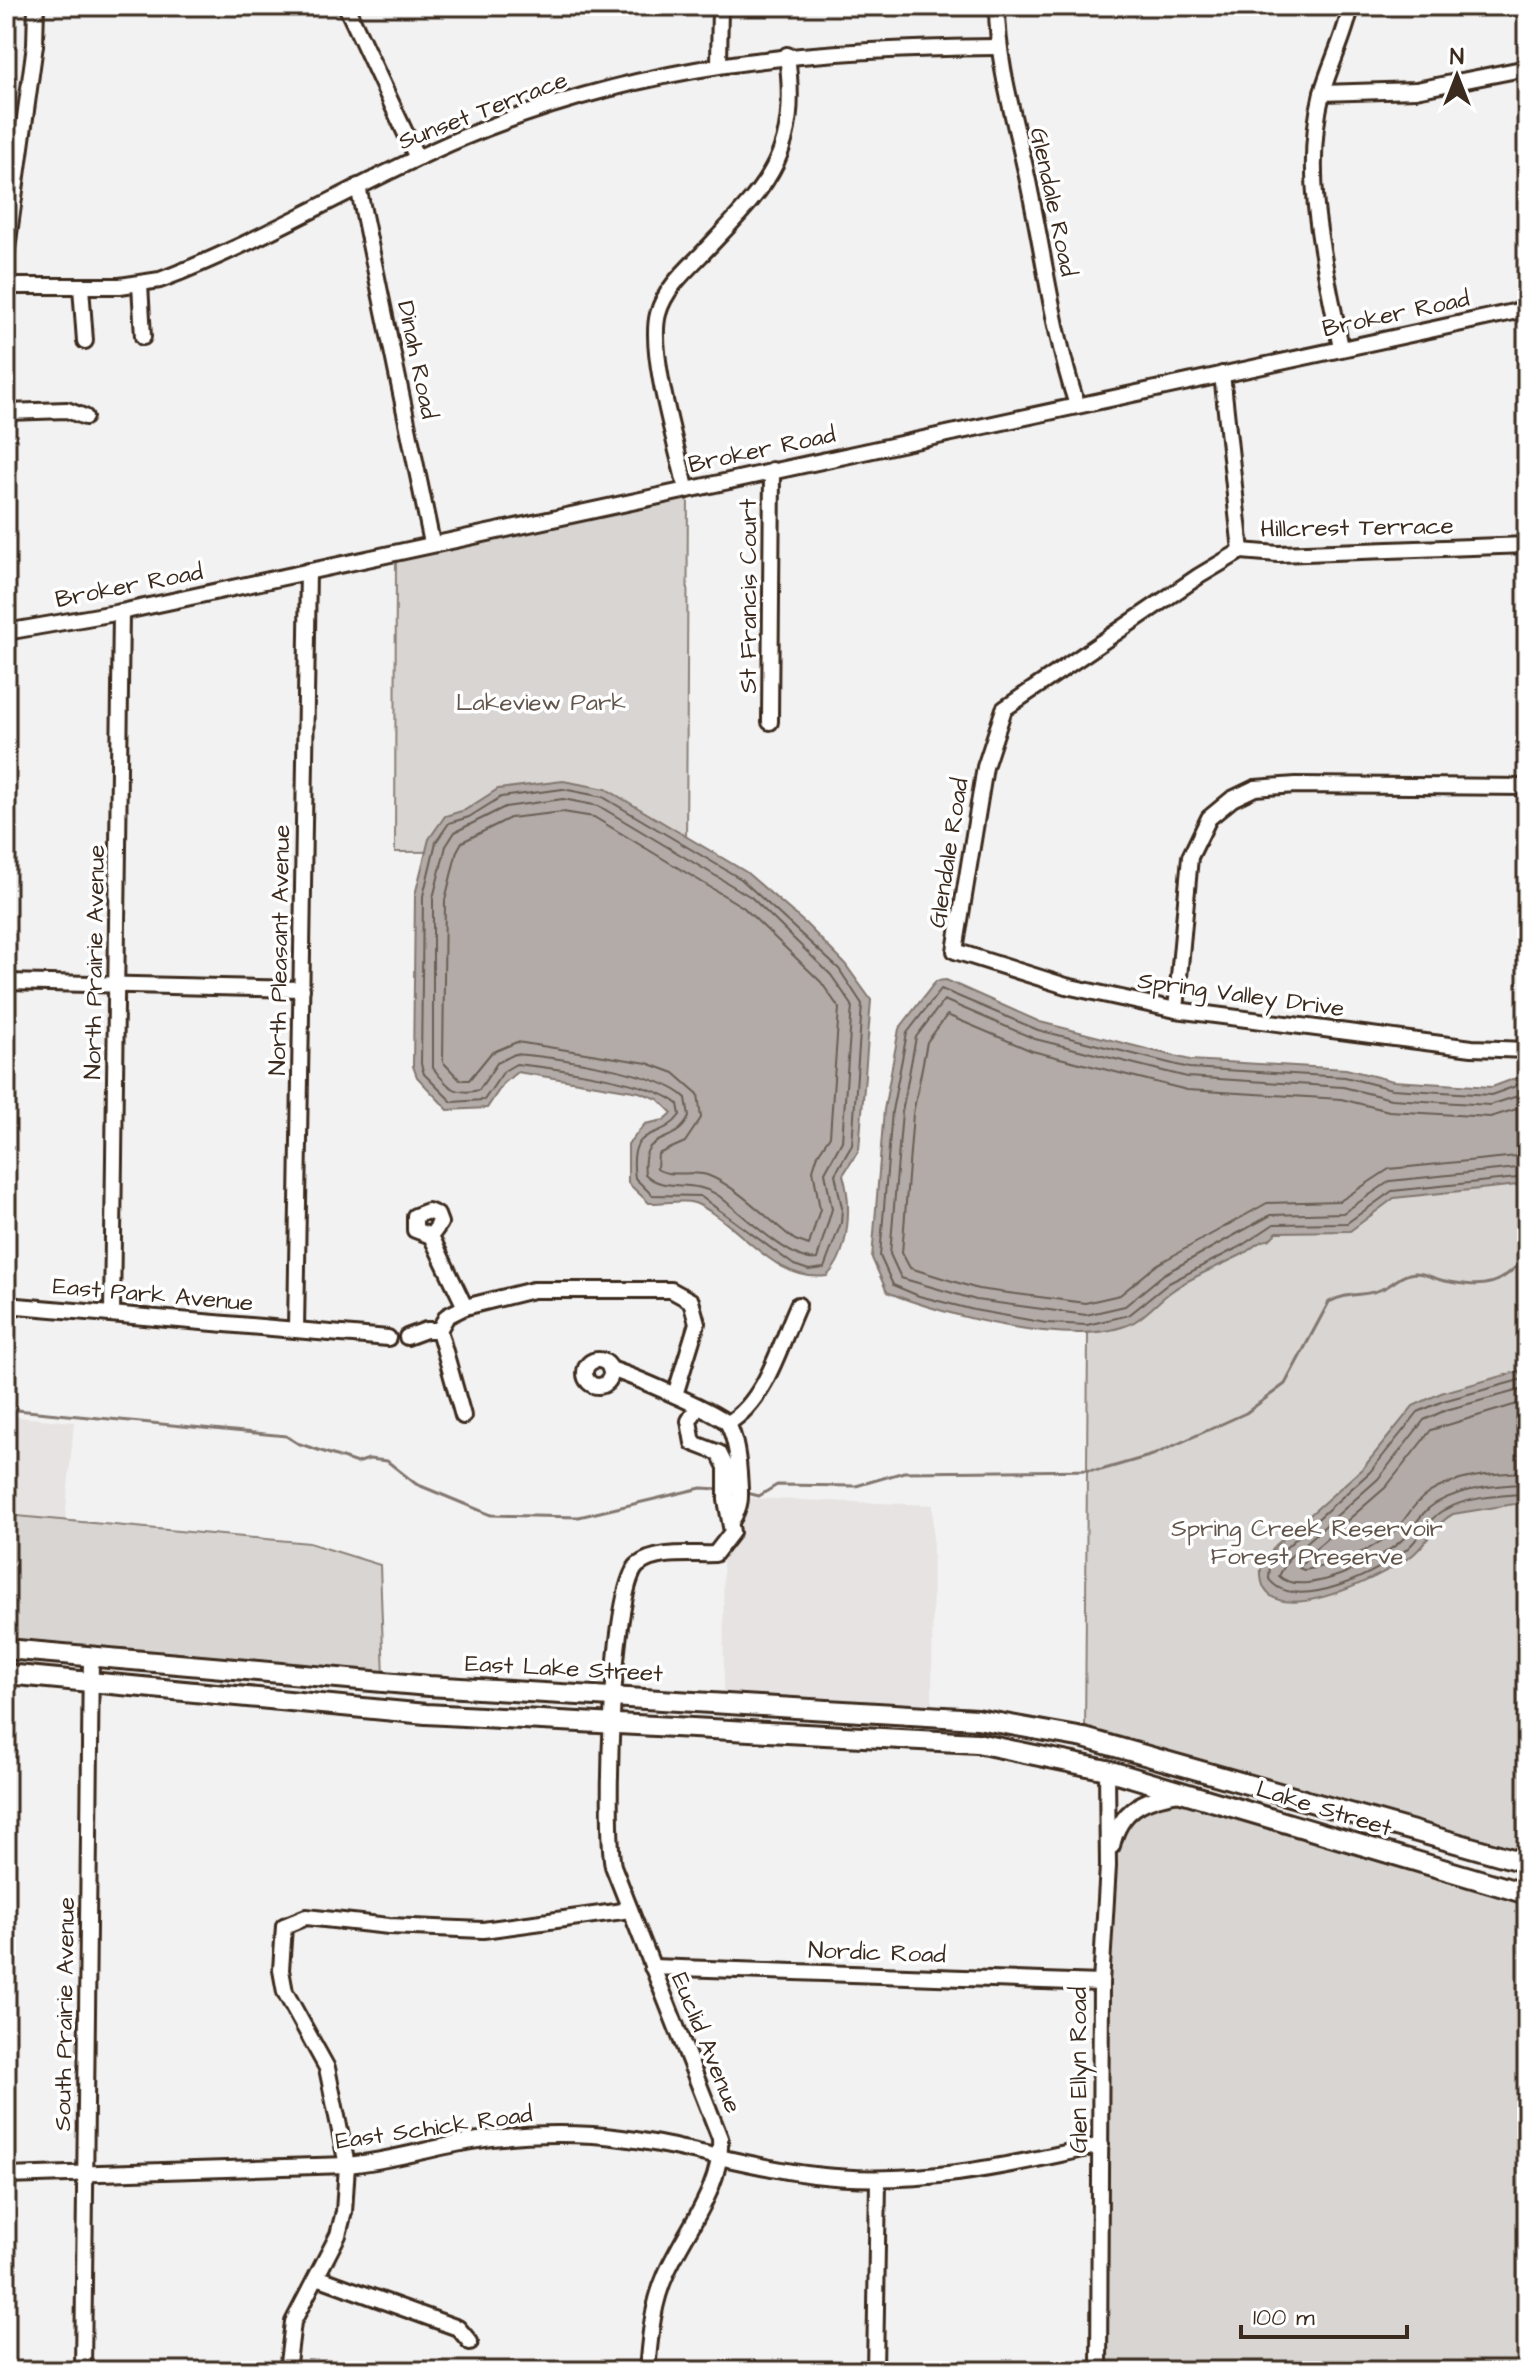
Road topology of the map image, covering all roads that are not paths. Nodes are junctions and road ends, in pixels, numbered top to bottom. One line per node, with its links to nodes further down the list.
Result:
1 (36, 6): 12 (street)
2 (346, 6): 11 (street)
3 (720, 6): 8 (street)
4 (997, 6): 6 (street, Glendale Road)
5 (1351, 6): 10 (street)
6 (997, 47): 7 (street, Sunset Terrace); 23 (street, Glendale Road)
7 (787, 55): 8 (street, Sunset Terrace); 27 (street)
8 (719, 64): 11 (street, Sunset Terrace)
9 (1527, 68): 10 (street)
10 (1322, 93): 21 (street)
11 (417, 158): 13 (street, Sunset Terrace)
12 (12, 177): 14 (street)
13 (358, 186): 15 (street, Sunset Terrace); 28 (street, Dinah Road)
14 (6, 256)
15 (140, 284): 17 (street, Sunset Terrace); 19 (street)
16 (6, 286): 17 (street, Sunset Terrace)
17 (81, 287): 20 (street)
18 (1527, 309): 21 (street, Broker Road)
19 (143, 337)
20 (85, 341)
21 (1341, 348): 22 (street, Broker Road)
22 (1222, 374): 23 (street, Broker Road); 30 (street)
23 (1077, 405): 26 (street, Broker Road)
24 (6, 412): 25 (street)
25 (85, 417)
26 (772, 470): 27 (street, Broker Road); 35 (street, St Francis Court)
27 (686, 488): 28 (street, Broker Road)
28 (432, 543): 31 (street, Broker Road)
29 (1527, 545): 30 (street, Hillcrest Terrace)
30 (1241, 551): 34 (street, Hillcrest Terrace)
31 (308, 571): 32 (street, Broker Road); 40 (street, North Pleasant Avenue)
32 (121, 612): 33 (street, Broker Road); 39 (street, North Prairie Avenue)
33 (6, 632)
34 (1076, 659): 37 (street, Glendale Road)
35 (770, 722)
36 (1527, 787): 41 (street)
37 (955, 951): 41 (street, Spring Valley Drive)
38 (6, 982): 39 (street)
39 (117, 986): 40 (street); 47 (street, North Prairie Avenue)
40 (302, 989): 48 (street, North Pleasant Avenue)
41 (1176, 1010): 42 (street, Spring Valley Drive)
42 (1527, 1050)
43 (431, 1236): 46 (street)
44 (6, 1305): 47 (street, East Park Avenue)
45 (798, 1305): 56 (street)
46 (465, 1307): 49 (street); 53 (street)
47 (112, 1314): 48 (street, East Park Avenue)
48 (296, 1330): 51 (street, East Park Avenue)
49 (439, 1330): 50 (street); 55 (street)
50 (407, 1337)
51 (388, 1338)
52 (610, 1369): 53 (street)
53 (675, 1395): 54 (street)
54 (697, 1408): 56 (street); 57 (street)
55 (463, 1416)
56 (728, 1423): 57 (street)
57 (733, 1490): 62 (street, Euclid Avenue)
58 (6, 1649): 59 (main road, East Lake Street)
59 (91, 1657): 61 (street, South Prairie Avenue); 62 (main road, East Lake Street)
60 (6, 1674): 61 (main road)
61 (90, 1681): 63 (main road); 76 (street, South Prairie Avenue)
62 (614, 1695): 63 (street, Euclid Avenue); 64 (main road, East Lake Street)
63 (612, 1723): 65 (main road); 70 (street, Euclid Avenue)
64 (1117, 1748): 65 (main road); 67 (main road, Lake Street)
65 (1107, 1770): 66 (main road, Lake Street); 68 (street, Glen Ellyn Road)
66 (1185, 1793): 68 (street); 69 (main road, Lake Street)
67 (1527, 1863)
68 (1108, 1866): 72 (street, Glen Ellyn Road)
69 (1527, 1894)
70 (630, 1910): 71 (street, Euclid Avenue); 75 (street)
71 (652, 1967): 72 (street, Nordic Road); 74 (street, Euclid Avenue)
72 (1101, 1983): 73 (street, Glen Ellyn Road)
73 (1101, 2145): 78 (street, East Schick Road); 85 (street, Glen Ellyn Road)
74 (721, 2156): 75 (street, East Schick Road); 78 (street, East Schick Road); 83 (street)
75 (347, 2165): 76 (street, East Schick Road); 79 (street)
76 (85, 2173): 77 (street, East Schick Road); 81 (street, South Prairie Avenue)
77 (6, 2176)
78 (878, 2181): 84 (street)
79 (317, 2277): 80 (street); 82 (street)
80 (470, 2342)
81 (83, 2371)
82 (287, 2371)
83 (647, 2371)
84 (875, 2371)
85 (1099, 2371)

